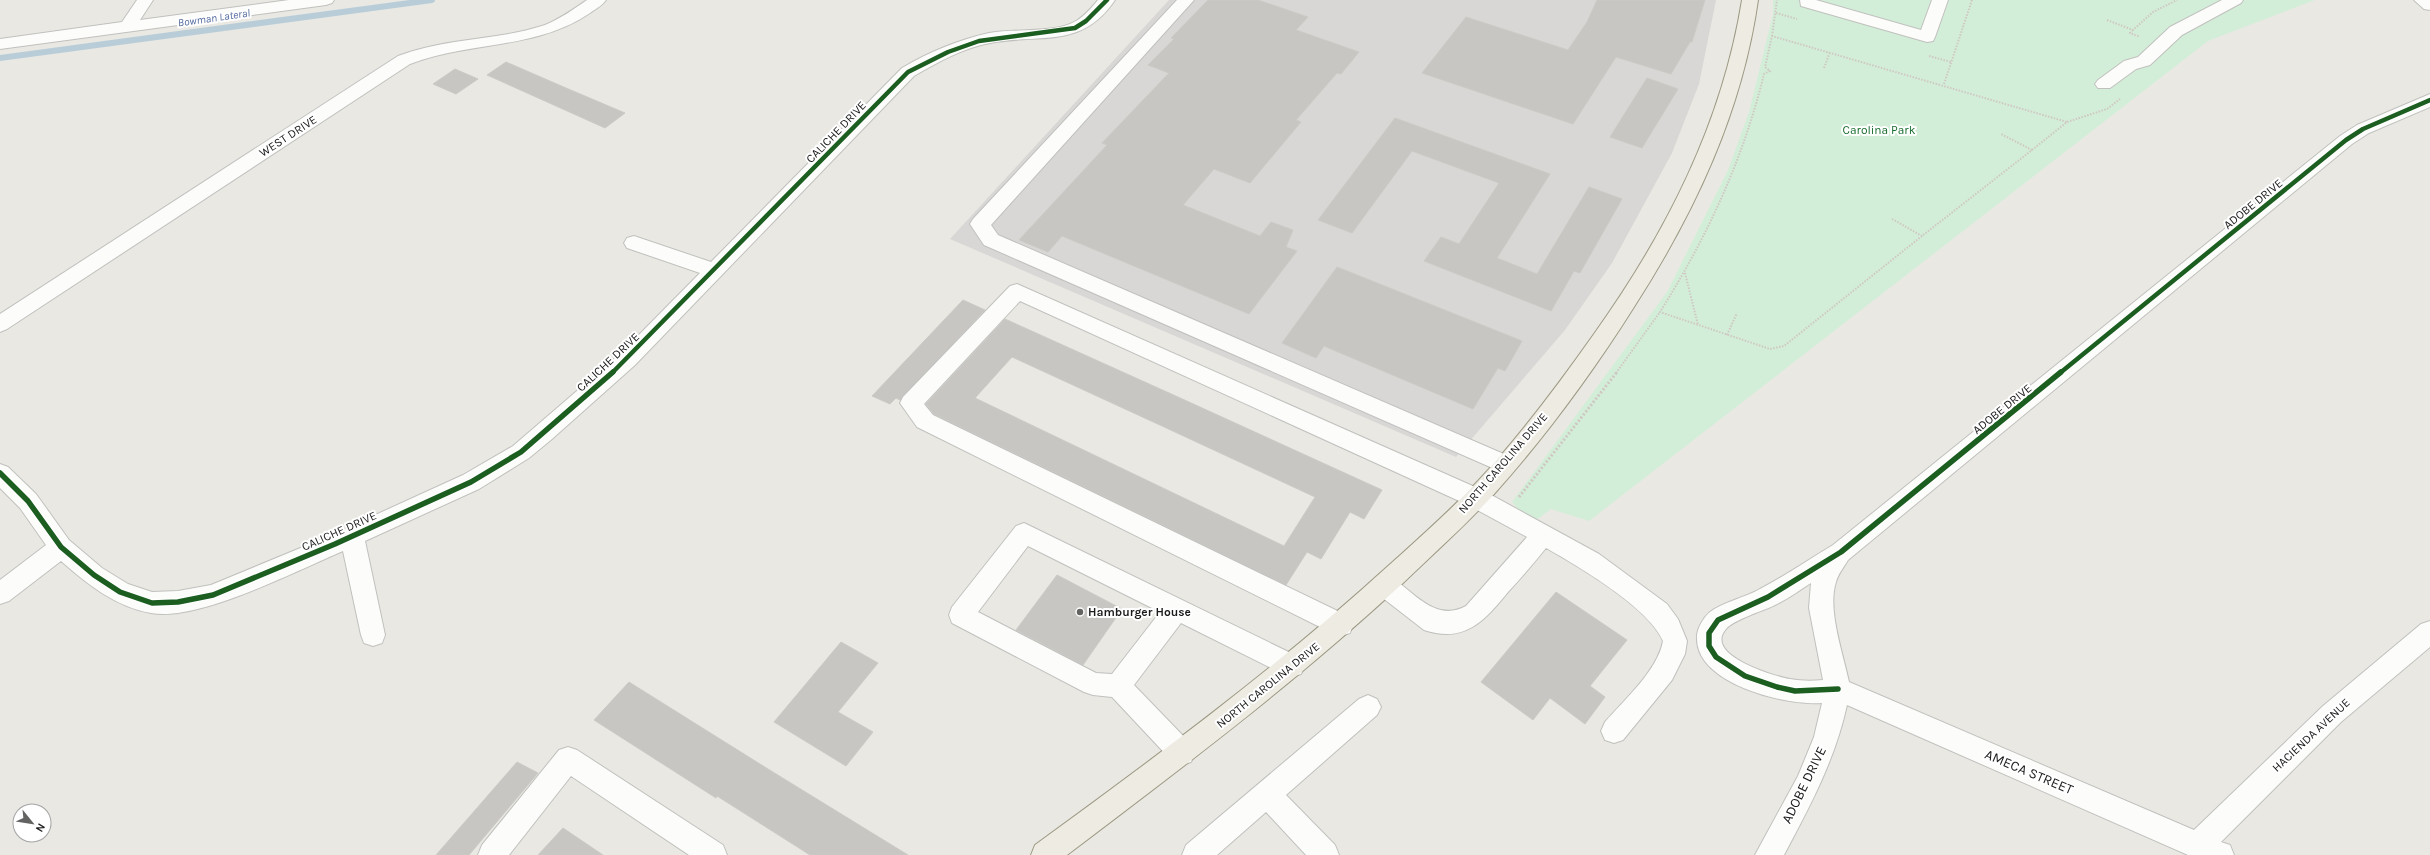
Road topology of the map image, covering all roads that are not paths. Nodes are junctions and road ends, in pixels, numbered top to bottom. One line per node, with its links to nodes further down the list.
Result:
1 (145, 0): 12 (street)
2 (326, 0): 12 (street)
3 (1107, 0): 17 (street, CALICHE DRIVE)
4 (1186, 0): 19 (street)
5 (1750, 0): 19 (main road, NORTH CAROLINA DRIVE)
6 (1808, 0): 7 (street)
7 (1940, 0)
8 (2235, 0): 14 (street)
9 (2422, 0): 11 (street)
10 (596, 1): 18 (street, WEST DRIVE)
11 (2430, 5)
12 (127, 26): 13 (street)
13 (0, 44)
14 (2104, 84)
15 (2430, 100): 25 (street, ADOBE DRIVE)
16 (634, 243): 17 (street)
17 (715, 271): 23 (street, CALICHE DRIVE)
18 (0, 324)
19 (1505, 464): 21 (main road, NORTH CAROLINA DRIVE)
20 (0, 473): 24 (street, CALICHE DRIVE)
21 (1476, 498): 22 (street); 26 (main road, NORTH CAROLINA DRIVE); 29 (street)
22 (1543, 535): 26 (street); 36 (street)
23 (352, 536): 24 (street, CALICHE DRIVE); 31 (street)
24 (61, 547): 27 (street)
25 (1841, 552): 34 (street, ADOBE DRIVE); 34 (street, ADOBE DRIVE)
26 (1384, 585): 29 (main road, NORTH CAROLINA DRIVE)
27 (0, 594)
28 (1177, 609): 32 (street); 33 (street); 33 (street)
29 (1340, 625): 32 (main road, NORTH CAROLINA DRIVE)
30 (2430, 632): 39 (street, HACIENDA AVENUE)
31 (373, 634)
32 (1292, 666): 37 (main road, NORTH CAROLINA DRIVE)
33 (1118, 686): 37 (street)
34 (1838, 689): 39 (street, AMECA STREET); 45 (street, ADOBE DRIVE)
35 (1368, 707): 38 (street)
36 (1614, 731)
37 (1182, 753): 42 (main road, NORTH CAROLINA DRIVE)
38 (1267, 794): 43 (street); 44 (street)
39 (2209, 850)
40 (492, 855): 41 (street)
41 (713, 855)
42 (1046, 855)
43 (1196, 855)
44 (1325, 855)
45 (1769, 855)

